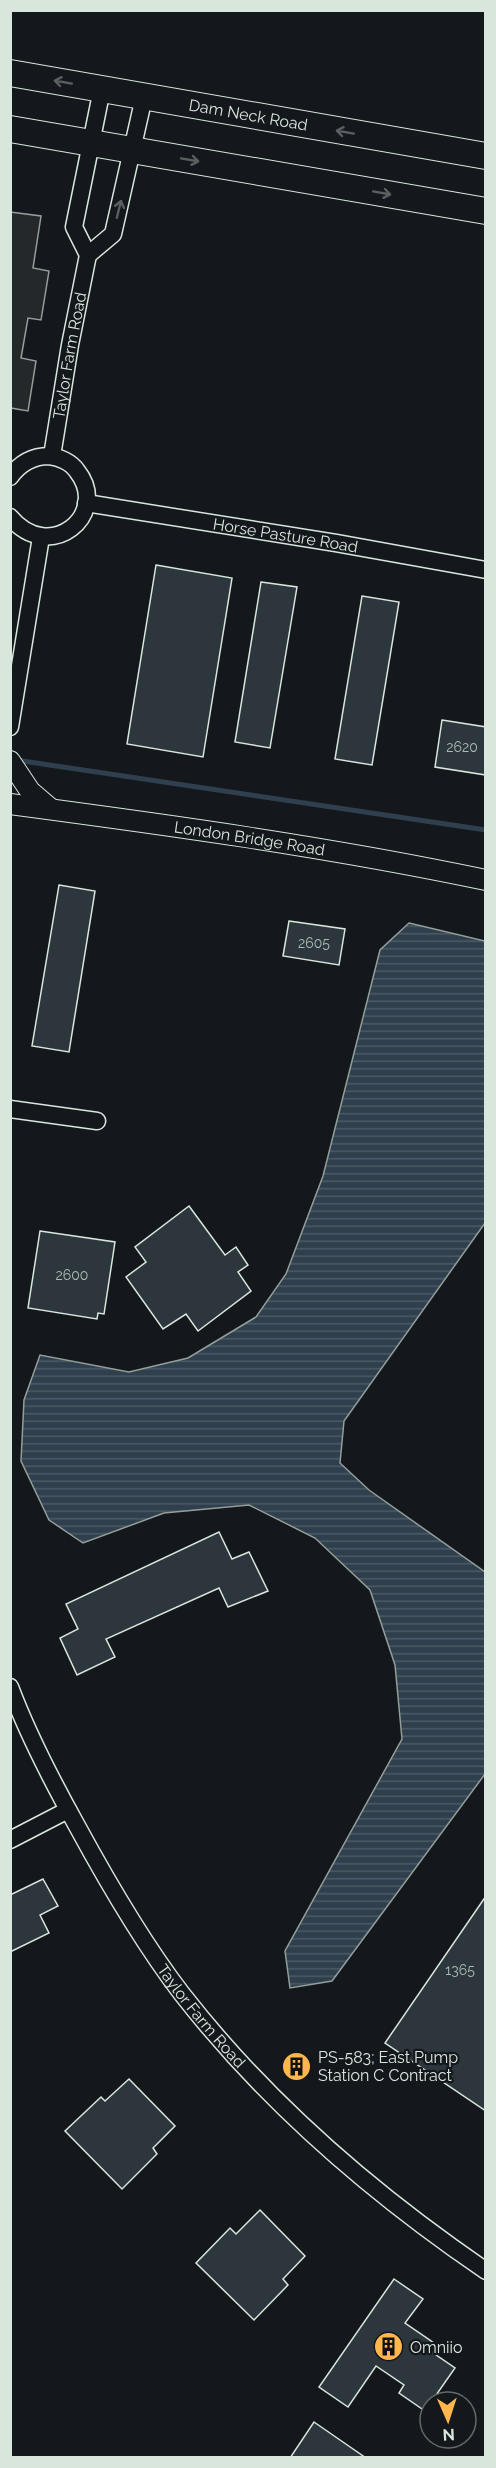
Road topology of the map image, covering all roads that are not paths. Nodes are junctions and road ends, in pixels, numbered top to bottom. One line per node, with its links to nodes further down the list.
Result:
1 (10, 73): 2 (main road, Dam Neck Road, one-way to 1)
2 (102, 89): 3 (main road, Dam Neck Road); 5 (street)
3 (144, 97): 6 (street); 7 (main road, Dam Neck Road, one-way to 3)
4 (10, 129): 5 (main road)
5 (91, 143): 6 (main road); 9 (street)
6 (133, 150): 8 (main road, one-way to 8); 9 (street, one-way to 6)
7 (486, 156)
8 (486, 211)
9 (88, 255): 10 (street, Taylor Farm Road)
10 (52, 456): 11 (street); 12 (street)
11 (10, 477)
12 (86, 503): 14 (street); 15 (street, Horse Pasture Road)
13 (10, 517): 14 (street)
14 (41, 537): 16 (street)
15 (486, 570)
16 (10, 727)
17 (10, 761): 19 (street)
18 (10, 804): 19 (street, London Bridge Road)
19 (51, 809): 20 (street, London Bridge Road)
20 (486, 880)
21 (10, 1109): 22 (street)
22 (97, 1121)
23 (10, 1687): 24 (street, Taylor Farm Road)
24 (68, 1810): 25 (street); 26 (street, Taylor Farm Road)
25 (10, 1840)
26 (486, 2271)

